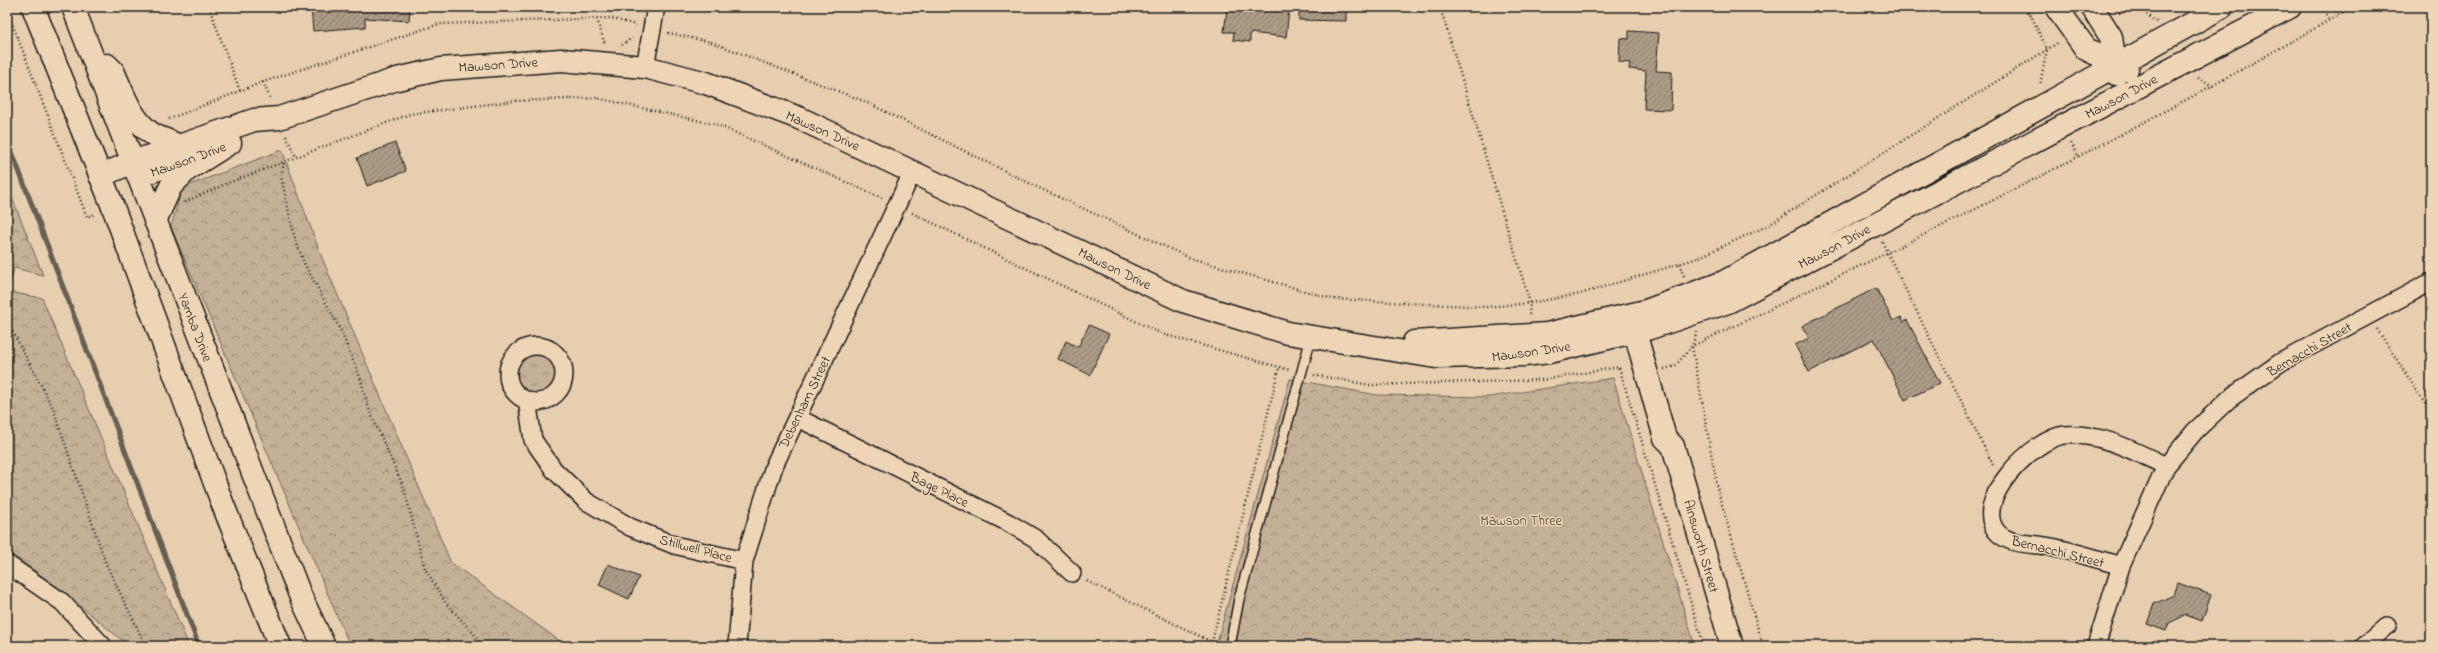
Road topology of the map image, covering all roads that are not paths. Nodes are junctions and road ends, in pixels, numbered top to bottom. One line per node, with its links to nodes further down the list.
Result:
1 (34, 7): 18 (main road)
2 (73, 7): 8 (main road, Yamba Drive)
3 (656, 7): 10 (street)
4 (2056, 7): 9 (main road)
5 (2222, 7): 9 (main road, Mawson Drive)
6 (2290, 7): 11 (main road, Mawson Drive)
7 (2096, 13): 9 (main road)
8 (88, 45): 15 (main road); 16 (main road, Yamba Drive)
9 (2116, 65): 11 (main road); 12 (main road); 21 (main road, Mawson Drive)
10 (645, 67): 13 (main road, Mawson Drive); 17 (main road, Mawson Drive)
11 (2160, 76): 12 (main road, Mawson Drive)
12 (2107, 103): 21 (main road, Mawson Drive)
13 (279, 118): 14 (main road, Mawson Drive); 15 (main road, Mawson Drive)
14 (230, 144): 16 (main road, Mawson Drive); 19 (main road)
15 (176, 146): 16 (main road, Mawson Drive)
16 (136, 169): 18 (main road); 19 (main road, Yamba Drive)
17 (913, 171): 22 (main road, Mawson Drive); 24 (street, Debenham Street)
18 (103, 183): 32 (main road)
19 (155, 221): 33 (main road, Yamba Drive)
20 (2431, 282): 25 (street, Bernacchi Street)
21 (1640, 321): 22 (main road, Mawson Drive); 36 (main road, Ainsworth Street)
22 (1311, 338): 35 (lane)
23 (527, 400): 26 (street, Stillwell Place)
24 (798, 418): 26 (street, Debenham Street); 29 (street, Bage Place)
25 (2166, 466): 28 (street, Bernacchi Street); 28 (street, Bernacchi Street)
26 (744, 561): 34 (street, Debenham Street)
27 (7, 564): 31 (street)
28 (2121, 566): 37 (street, Bernacchi Street)
29 (1072, 573)
30 (2387, 626): 38 (street)
31 (103, 646)
32 (280, 646)
33 (324, 646)
34 (737, 646)
35 (1230, 646)
36 (1732, 646)
37 (2096, 646)
38 (2364, 646)

